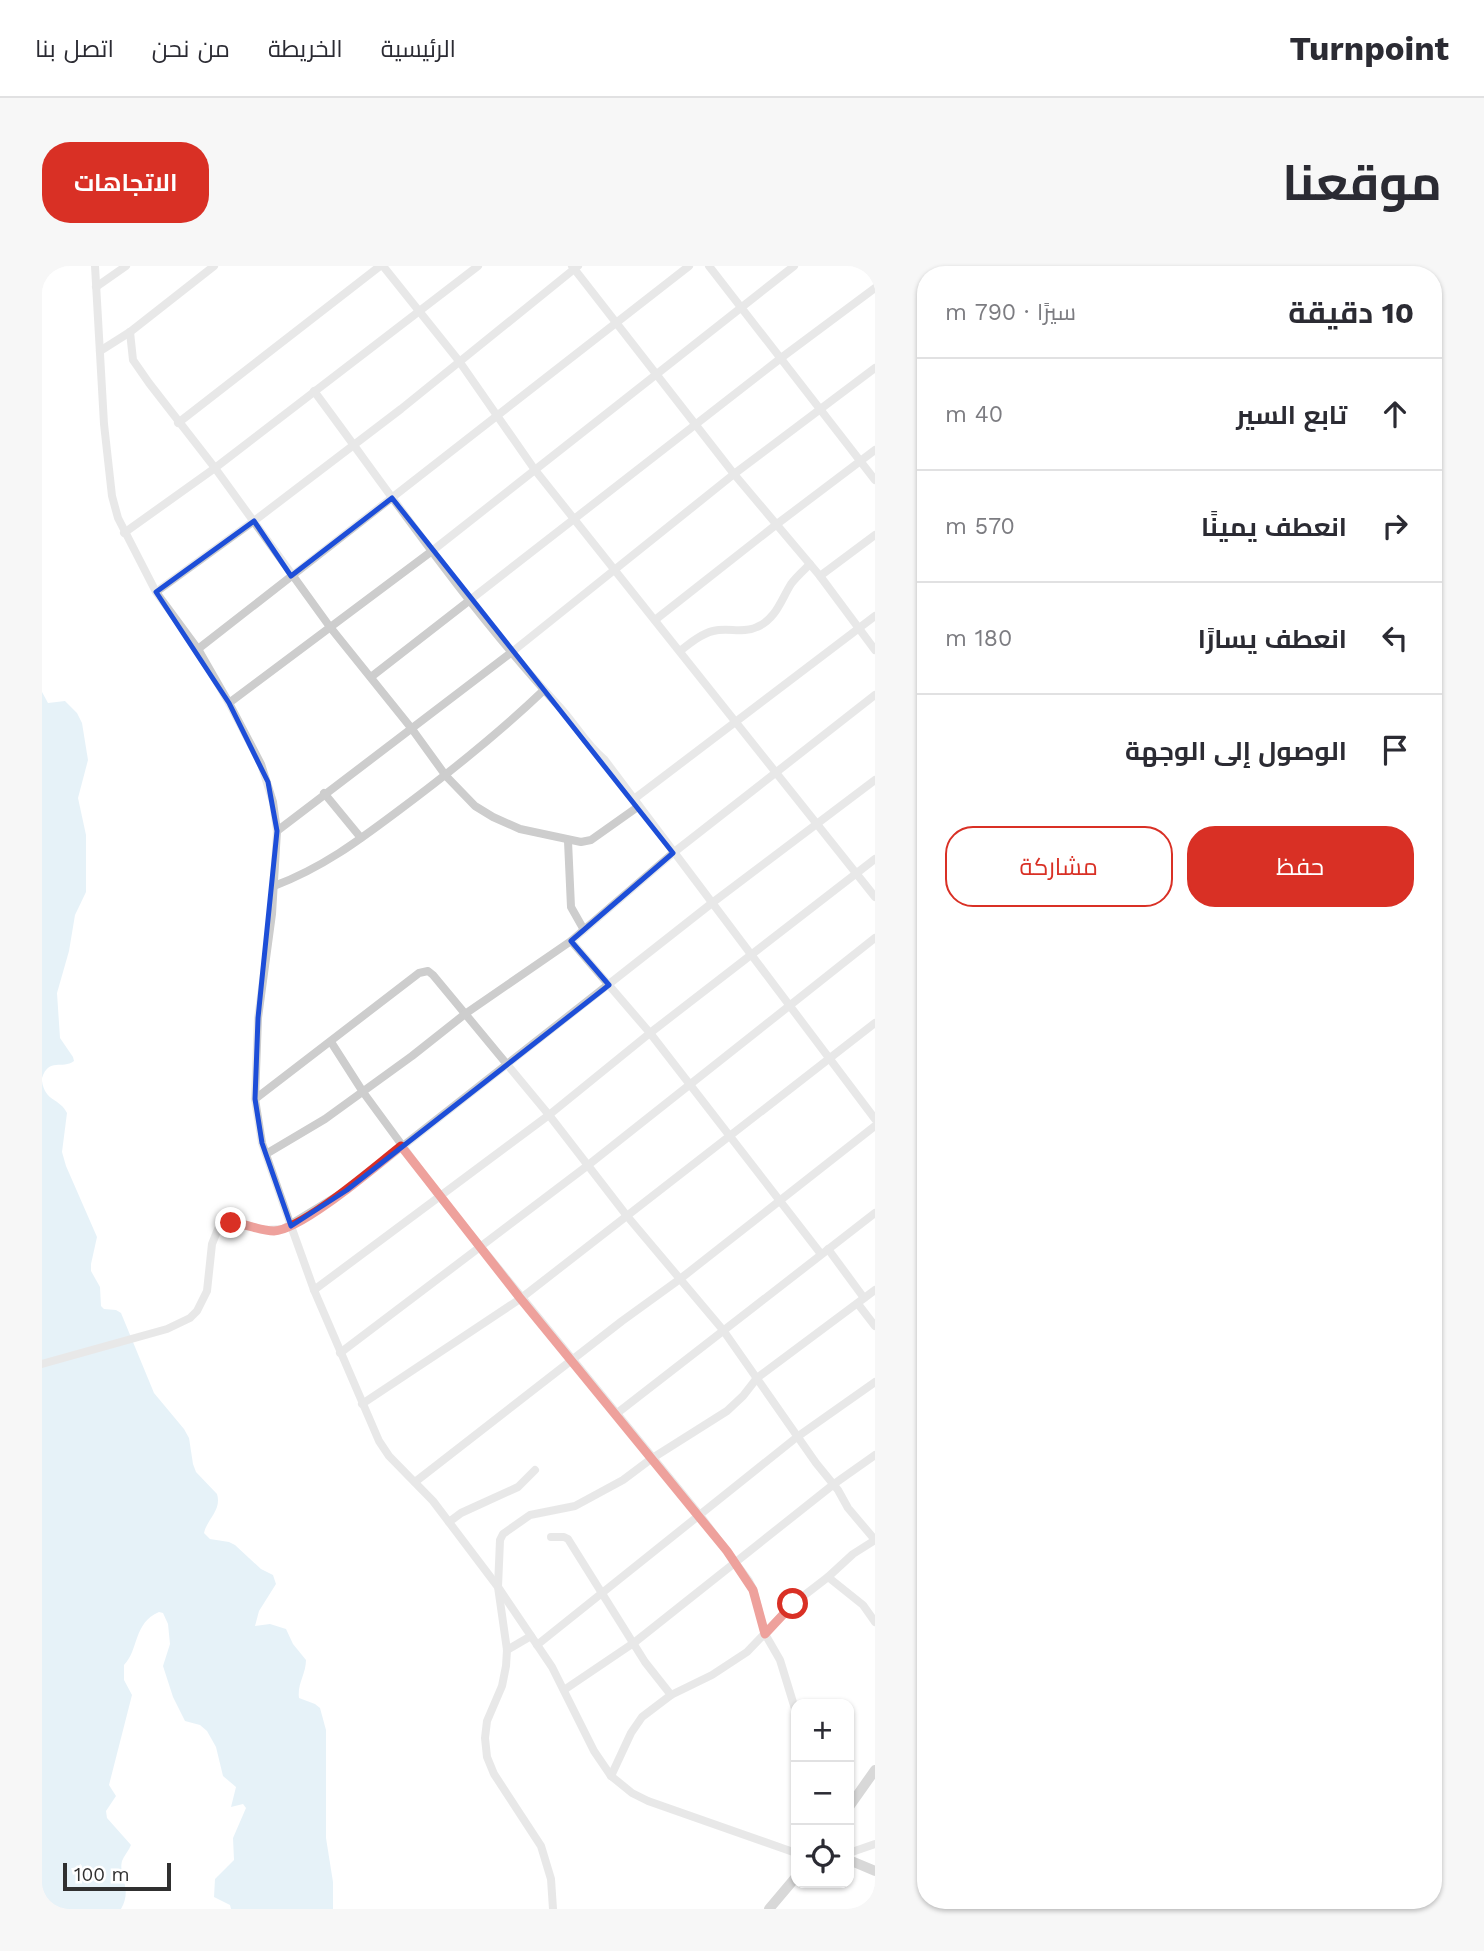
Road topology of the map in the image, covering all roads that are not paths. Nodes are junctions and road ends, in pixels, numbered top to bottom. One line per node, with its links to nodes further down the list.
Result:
1 (95, 266): 12 (street)
2 (126, 266): 12 (street)
3 (214, 266): 17 (street)
4 (381, 266): 15 (street); 26 (street)
5 (478, 266): 15 (street)
6 (689, 266): 16 (street)
7 (709, 266): 14 (street)
8 (794, 266): 14 (street)
9 (872, 266): 11 (street)
10 (575, 267): 16 (street); 20 (street)
11 (875, 271)
12 (96, 288): 18 (street)
13 (875, 288): 19 (street)
14 (741, 307): 19 (street); 22 (street)
15 (421, 312): 20 (street); 23 (street)
16 (616, 323): 22 (street); 25 (street)
17 (130, 332): 18 (street); 26 (street)
18 (100, 351): 39 (street)
19 (780, 358): 24 (street); 27 (street)
20 (459, 361): 25 (street); 28 (street)
21 (875, 368): 24 (street)
22 (657, 373): 27 (street); 32 (street)
23 (314, 391): 28 (street); 31 (street)
24 (821, 410): 30 (street); 33 (street)
25 (497, 415): 32 (street); 35 (street)
26 (178, 423): 31 (street)
27 (696, 425): 33 (street); 36 (street)
28 (354, 444): 35 (street); 37 (street)
29 (875, 450): 30 (street)
30 (860, 461): 34 (street); 38 (street)
31 (215, 468): 37 (street); 39 (street)
32 (536, 470): 36 (street); 41 (street)
33 (734, 474): 38 (street); 43 (street)
34 (875, 480)
35 (392, 498): 41 (street); 44 (street)
36 (575, 520): 43 (street); 47 (street)
37 (254, 521): 44 (street); 46 (street)
38 (777, 524): 42 (street); 49 (street)
39 (124, 533): 46 (street)
40 (875, 535): 45 (street)
41 (432, 551): 47 (street); 50 (street)
42 (810, 564): 45 (street); 54 (street)
43 (614, 569): 49 (street); 55 (street)
44 (291, 576): 50 (street); 52 (street)
45 (820, 576): 51 (street)
46 (156, 592): 52 (street)
47 (470, 599): 55 (street); 56 (street)
48 (875, 616): 51 (street)
49 (655, 620): 54 (street)
50 (330, 627): 56 (street); 59 (street)
51 (859, 628): 53 (street); 60 (street)
52 (198, 649): 59 (street)
53 (875, 650)
54 (680, 651): 60 (street)
55 (512, 652): 57 (street); 61 (street)
56 (370, 677): 61 (street)
57 (544, 690): 63 (street); 66 (street)
58 (875, 695): 62 (street)
59 (229, 702): 68 (street)
60 (736, 720): 62 (street); 66 (street)
61 (412, 729): 63 (street); 65 (street)
62 (777, 773): 67 (street); 71 (street)
63 (446, 776): 69 (street); 70 (street)
64 (875, 780): 67 (street)
65 (324, 793): 68 (street); 69 (street)
66 (636, 802): 70 (street); 71 (street)
67 (816, 824): 73 (street); 76 (street)
68 (278, 831): 74 (street)
69 (361, 838): 74 (street)
70 (568, 841): 77 (street)
71 (673, 853): 76 (street); 77 (street)
72 (875, 859): 73 (street)
73 (856, 874): 75 (street); 80 (street)
74 (274, 886): 91 (street)
75 (875, 897)
76 (712, 903): 80 (street); 81 (street)
77 (584, 930): 79 (street)
78 (875, 938): 82 (street)
79 (571, 941): 81 (street); 83 (street)
80 (752, 955): 82 (street); 85 (street)
81 (609, 985): 85 (street); 88 (street)
82 (790, 1006): 87 (street); 89 (street)
83 (465, 1014): 86 (street); 88 (street); 90 (street)
84 (875, 1023): 87 (street)
85 (650, 1033): 89 (street); 92 (street)
86 (331, 1042): 90 (street); 91 (street)
87 (829, 1059): 93 (street); 95 (street)
88 (506, 1063): 92 (street); 96 (street)
89 (690, 1084): 95 (street); 98 (street)
90 (363, 1092): 96 (street); 97 (street)
91 (256, 1099): 97 (street)
92 (549, 1115): 98 (street); 99 (street)
93 (875, 1119)
94 (875, 1126): 100 (street)
95 (732, 1136): 100 (street); 102 (street)
96 (401, 1146): 99 (street); 103 (street)
97 (266, 1154): 103 (street)
98 (587, 1166): 102 (street); 104 (street)
99 (440, 1197): 104 (street); 107 (street)
100 (780, 1199): 105 (street); 106 (street)
101 (875, 1213): 105 (street)
102 (627, 1216): 106 (street); 109 (street)
103 (291, 1226): 107 (street); 115 (street)
104 (482, 1246): 109 (street); 113 (street)
105 (825, 1252): 110 (street); 112 (street)
106 (680, 1279): 112 (street); 114 (street)
107 (314, 1290): 113 (street)
108 (875, 1290): 110 (street)
109 (520, 1298): 114 (street); 118 (street)
110 (861, 1301): 111 (street); 116 (street)
111 (875, 1326)
112 (723, 1330): 116 (street); 119 (street)
113 (340, 1353): 118 (street)
114 (571, 1361): 119 (street); 124 (street)
115 (42, 1364)
116 (757, 1378): 120 (street); 122 (street)
117 (875, 1382): 120 (street)
118 (362, 1404): 124 (street)
119 (616, 1414): 122 (street)
120 (797, 1437): 125 (street); 126 (street)
121 (875, 1455): 125 (street)
122 (651, 1459): 126 (street); 132 (street)
123 (535, 1470): 127 (street)
124 (415, 1482): 127 (street)
125 (834, 1485): 129 (street); 130 (street)
126 (699, 1514): 130 (street); 133 (street)
127 (449, 1522): 132 (street)
128 (551, 1537): 133 (street)
129 (875, 1540): 131 (street)
130 (735, 1563): 135 (street); 137 (street)
131 (828, 1577): 134 (street); 135 (street)
132 (498, 1587): 136 (street); 139 (street)
133 (601, 1593): 137 (street); 138 (street)
134 (875, 1622)
135 (765, 1634): 141 (street); 142 (street)
136 (531, 1636): 138 (street); 139 (street)
137 (635, 1642): 140 (street); 141 (street)
138 (537, 1645): 140 (street)
139 (507, 1650): 152 (street)
140 (564, 1690): 144 (street)
141 (671, 1695): 144 (street)
142 (792, 1699)
143 (875, 1770): 145 (main road)
144 (611, 1776): 147 (street)
145 (854, 1800)
146 (875, 1844): 148 (street)
147 (791, 1851)
148 (854, 1851)
149 (854, 1862): 150 (main road)
150 (875, 1871)
151 (791, 1883): 153 (main road)
152 (553, 1909)
153 (769, 1909)

